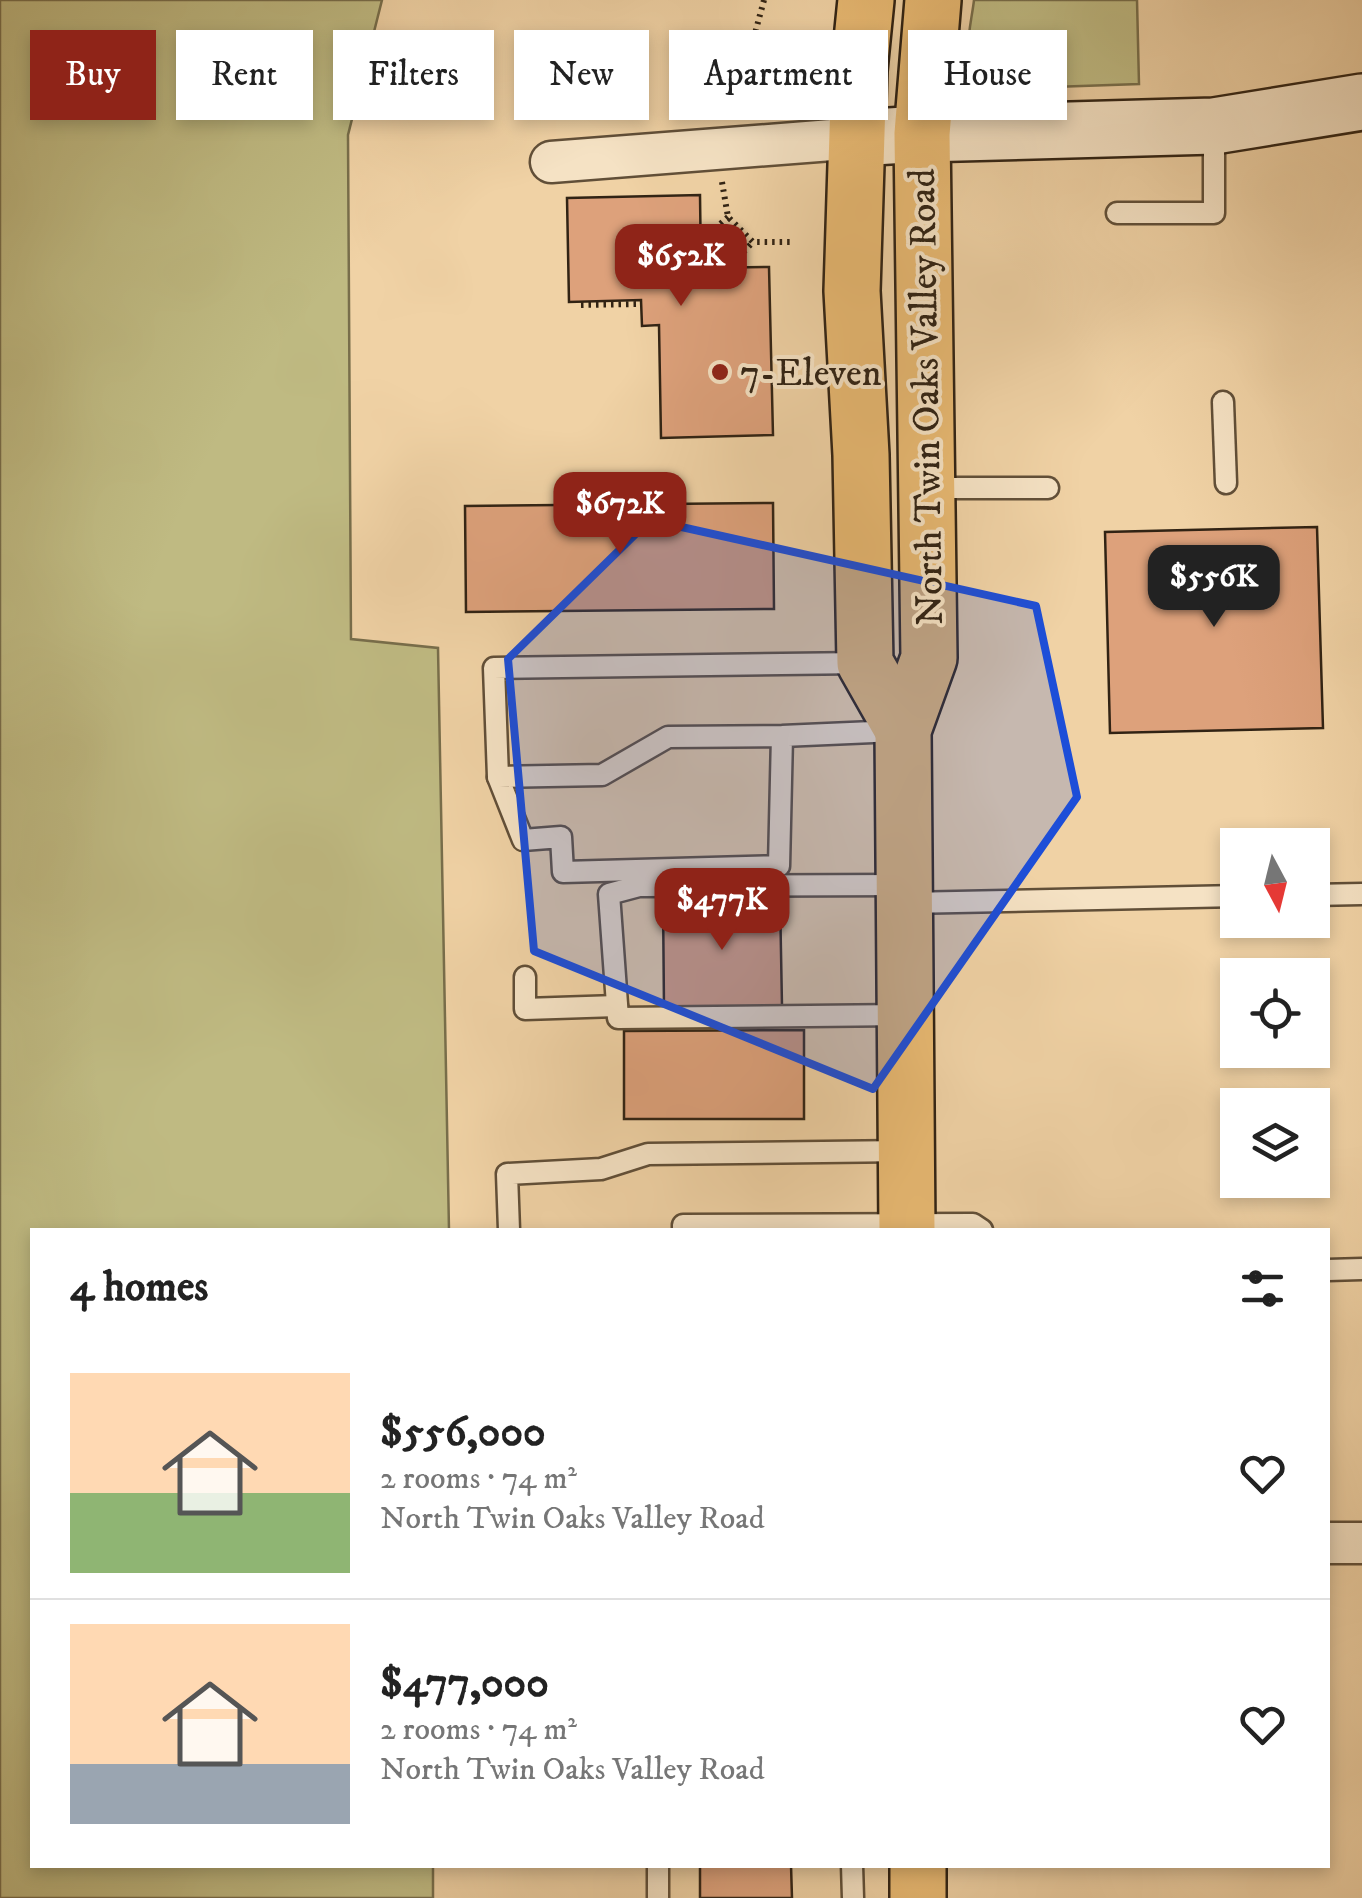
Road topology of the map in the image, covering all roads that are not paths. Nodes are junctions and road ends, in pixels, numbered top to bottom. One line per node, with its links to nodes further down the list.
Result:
1 (866, 0): 6 (main road, North Twin Oaks Valley Road)
2 (933, 0): 5 (main road, North Twin Oaks Valley Road)
3 (1362, 102): 4 (main road)
4 (1214, 126): 5 (main road); 8 (lane)
5 (922, 134): 6 (main road); 11 (main road, North Twin Oaks Valley Road)
6 (857, 138): 7 (street); 13 (main road, North Twin Oaks Valley Road)
7 (552, 162)
8 (1116, 212)
9 (1223, 402): 10 (lane)
10 (1226, 483)
11 (927, 488): 12 (lane); 14 (main road, North Twin Oaks Valley Road)
12 (1048, 488)
13 (864, 663): 14 (main road, North Twin Oaks Valley Road); 16 (lane)
14 (903, 730): 15 (lane); 17 (main road, North Twin Oaks Valley Road)
15 (782, 736): 16 (lane); 16 (lane)
16 (498, 776)
17 (905, 894): 20 (lane); 22 (lane); 23 (main road, North Twin Oaks Valley Road)
18 (1330, 894): 19 (lane)
19 (1362, 894)
20 (1220, 896)
21 (525, 977): 22 (lane)
22 (617, 1006): 23 (lane)
23 (906, 1015): 24 (main road, North Twin Oaks Valley Road)
24 (907, 1151): 25 (main road, North Twin Oaks Valley Road); 26 (lane)
25 (908, 1227): 27 (lane); 28 (lane)
26 (509, 1228)
27 (683, 1228)
28 (979, 1228)
29 (1362, 1269): 30 (lane)
30 (1330, 1270)
31 (1362, 1542): 32 (street)
32 (1330, 1543)
33 (658, 1868): 36 (lane)
34 (852, 1868): 37 (lane)
35 (918, 1868): 38 (main road)
36 (658, 1898)
37 (853, 1898)
38 (918, 1898)

